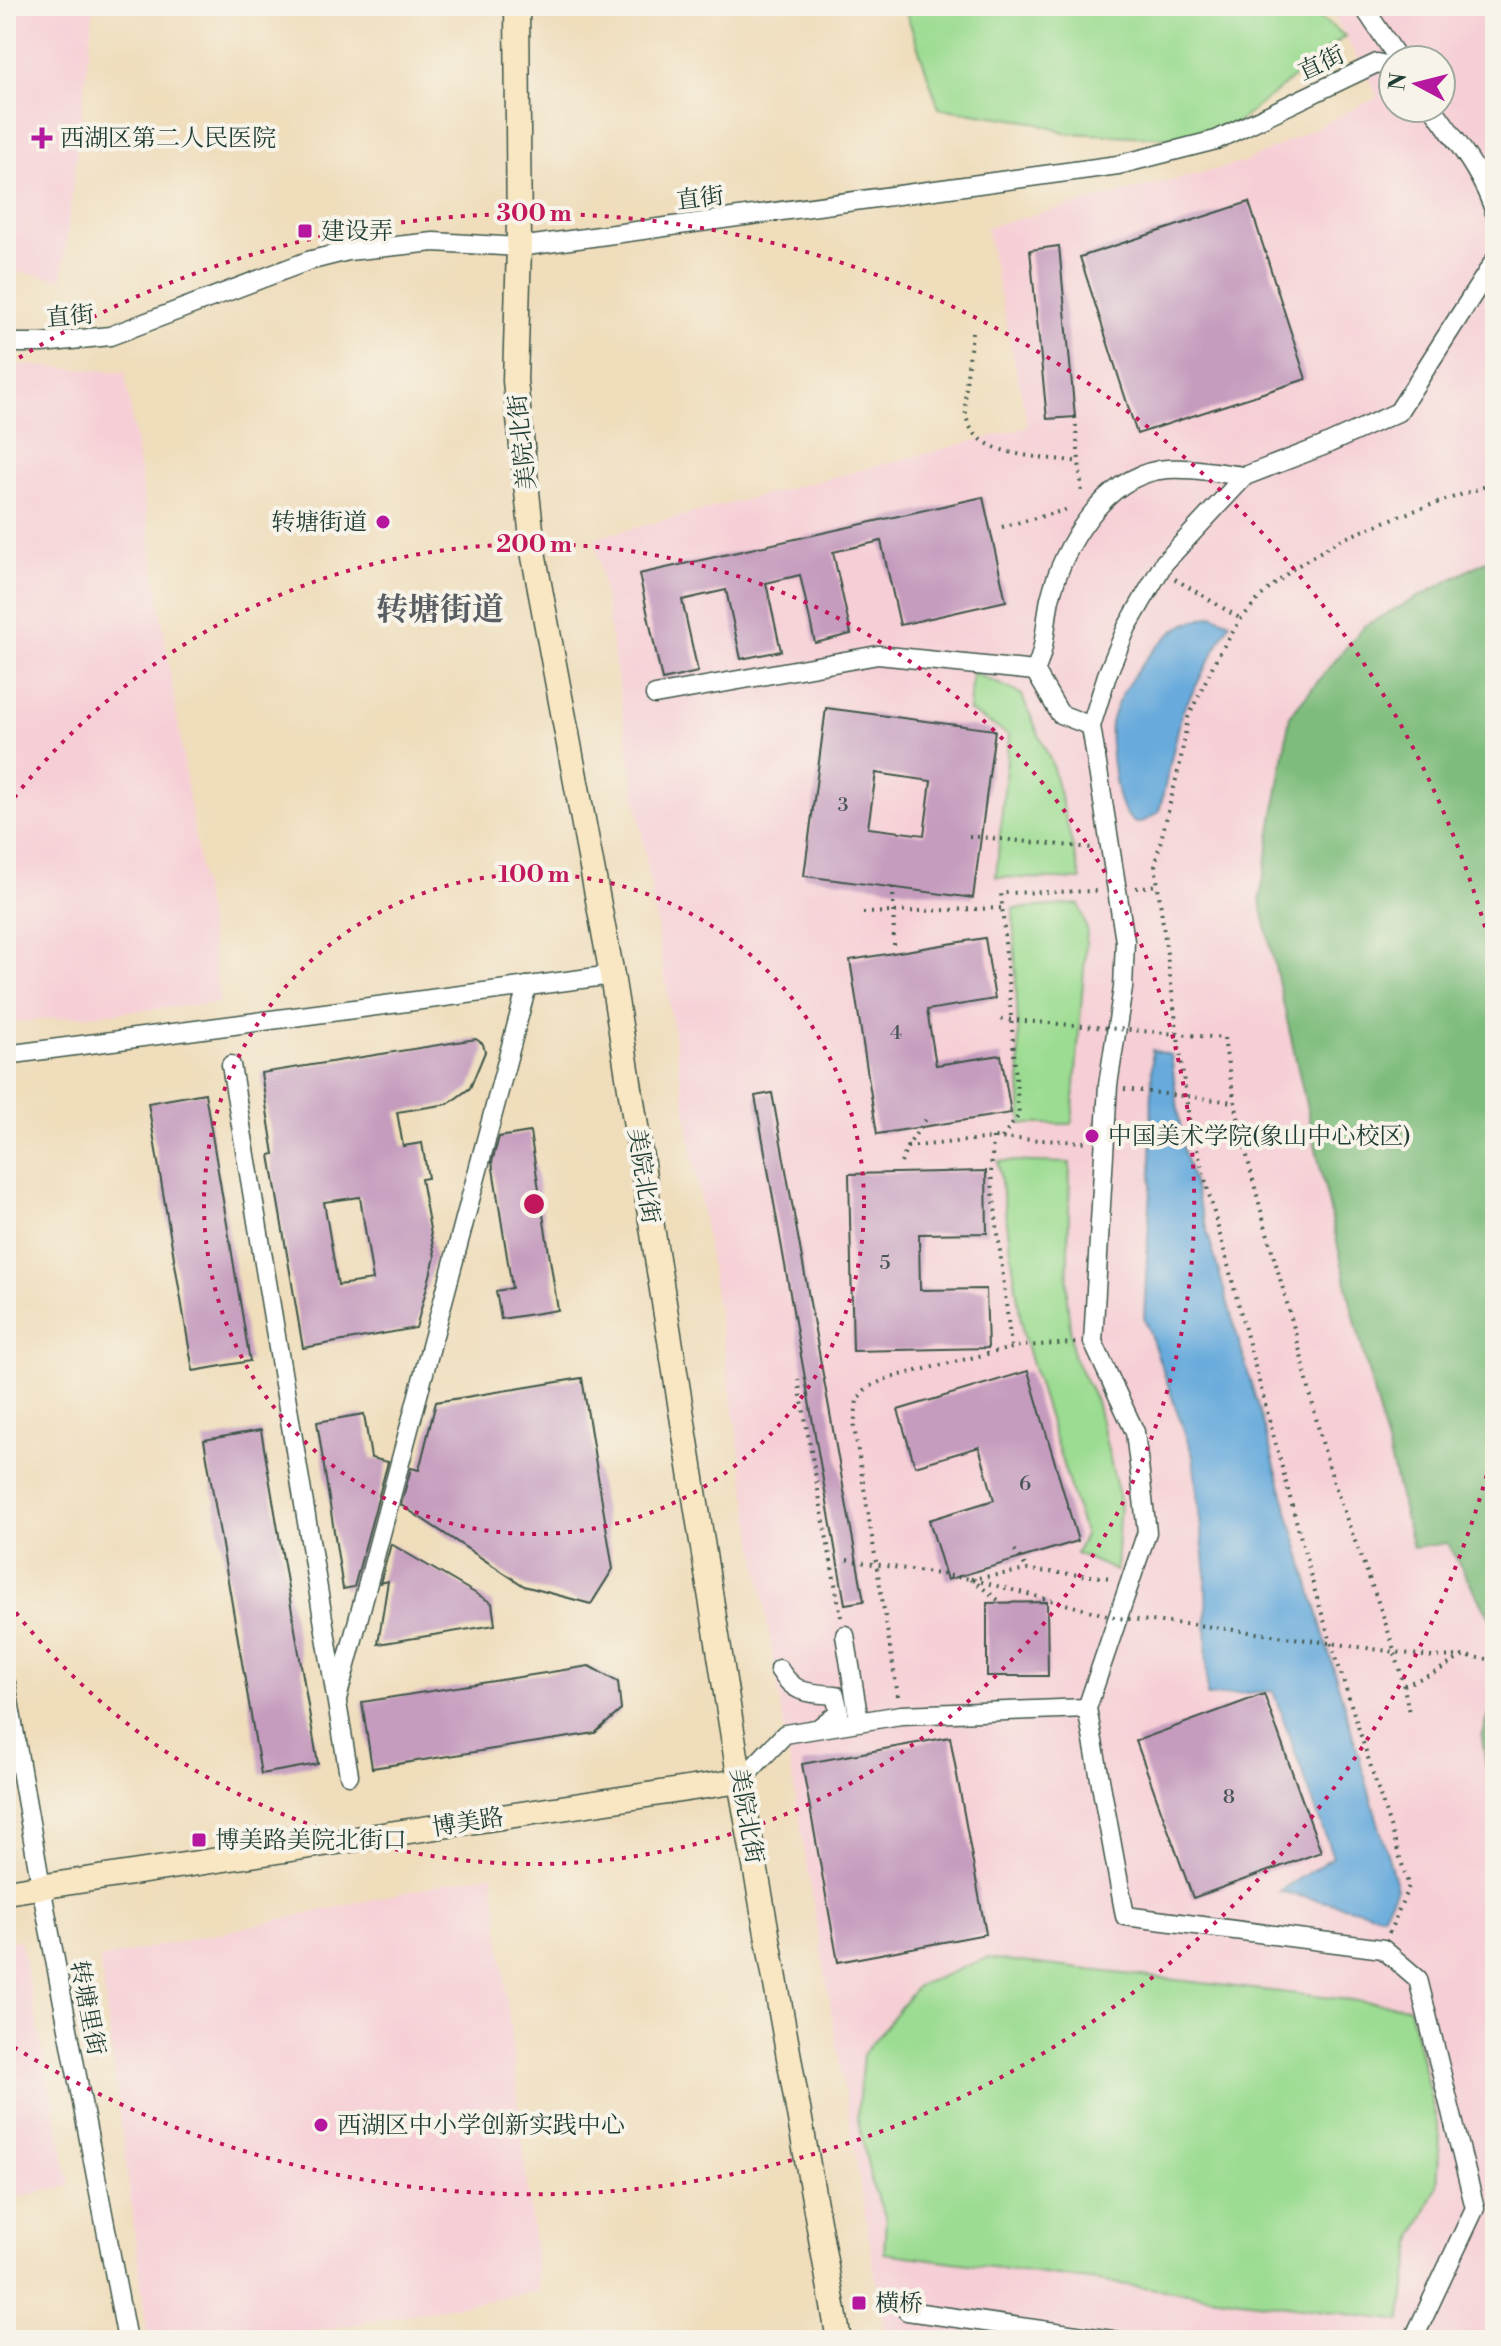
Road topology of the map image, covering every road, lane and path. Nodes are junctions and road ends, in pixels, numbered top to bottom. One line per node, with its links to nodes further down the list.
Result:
1 (517, 6): 7 (street, 美院北街)
2 (1363, 6): 3 (street)
3 (1388, 44)
4 (1377, 63): 7 (street, 直街)
5 (1444, 124): 6 (street)
6 (1495, 213)
7 (519, 247): 10 (street, 直街); 29 (street, 美院北街)
8 (1495, 260): 13 (street)
9 (972, 332): 12 (path)
10 (6, 343)
11 (1075, 417): 12 (path)
12 (1079, 462): 15 (path)
13 (1245, 476): 15 (street); 17 (street)
14 (1495, 483): 18 (path)
15 (1084, 512): 16 (path); 19 (street)
16 (1002, 527)
17 (1160, 570): 18 (path); 21 (street)
18 (1241, 619): 68 (path)
19 (1035, 671): 20 (street); 21 (street)
20 (655, 695)
21 (1091, 726): 23 (street)
22 (969, 836): 23 (path)
23 (1111, 850): 25 (street)
24 (893, 887): 28 (path, bridge)
25 (1117, 891): 26 (path); 39 (street)
26 (1003, 908): 27 (path); 38 (path)
27 (863, 913)
28 (894, 945)
29 (612, 975): 30 (street); 65 (street, 美院北街)
30 (527, 986): 32 (street); 58 (street)
31 (1001, 1019): 35 (path, bridge)
32 (6, 1055)
33 (231, 1065): 58 (street)
34 (1124, 1089): 35 (path, bridge)
35 (1233, 1102): 57 (path)
36 (926, 1119): 40 (path)
37 (993, 1138): 38 (path); 40 (path); 43 (path)
38 (1002, 1138): 39 (path)
39 (1105, 1142): 42 (street)
40 (907, 1147): 41 (path)
41 (901, 1163)
42 (1093, 1342): 43 (path); 49 (street)
43 (1011, 1348): 61 (path)
44 (798, 1379): 52 (path)
45 (1015, 1550): 47 (path)
46 (847, 1560): 48 (path, bridge)
47 (1028, 1570): 48 (path); 49 (path)
48 (971, 1579): 50 (path); 51 (path, bridge)
49 (1129, 1583): 51 (street)
50 (1002, 1603)
51 (1118, 1618): 53 (path, bridge); 59 (street)
52 (845, 1635): 62 (street)
53 (1463, 1656): 54 (path); 57 (path)
54 (1488, 1659)
55 (779, 1669): 63 (street)
56 (6, 1683): 66 (street, 转塘里街)
57 (1404, 1685): 60 (path)
58 (337, 1699): 64 (street)
59 (1087, 1708): 61 (street); 68 (street)
60 (1409, 1714)
61 (901, 1715): 62 (street)
62 (859, 1721): 63 (street)
63 (819, 1728): 65 (street)
64 (349, 1775)
65 (740, 1781): 66 (street, 博美路); 71 (street, 美院北街)
66 (41, 1886): 67 (street, 博美路); 70 (street, 转塘里街)
67 (6, 1892)
68 (1383, 1949): 73 (street)
69 (907, 2311): 72 (street)
70 (127, 2340)
71 (839, 2340)
72 (1112, 2340)
73 (1413, 2340)

